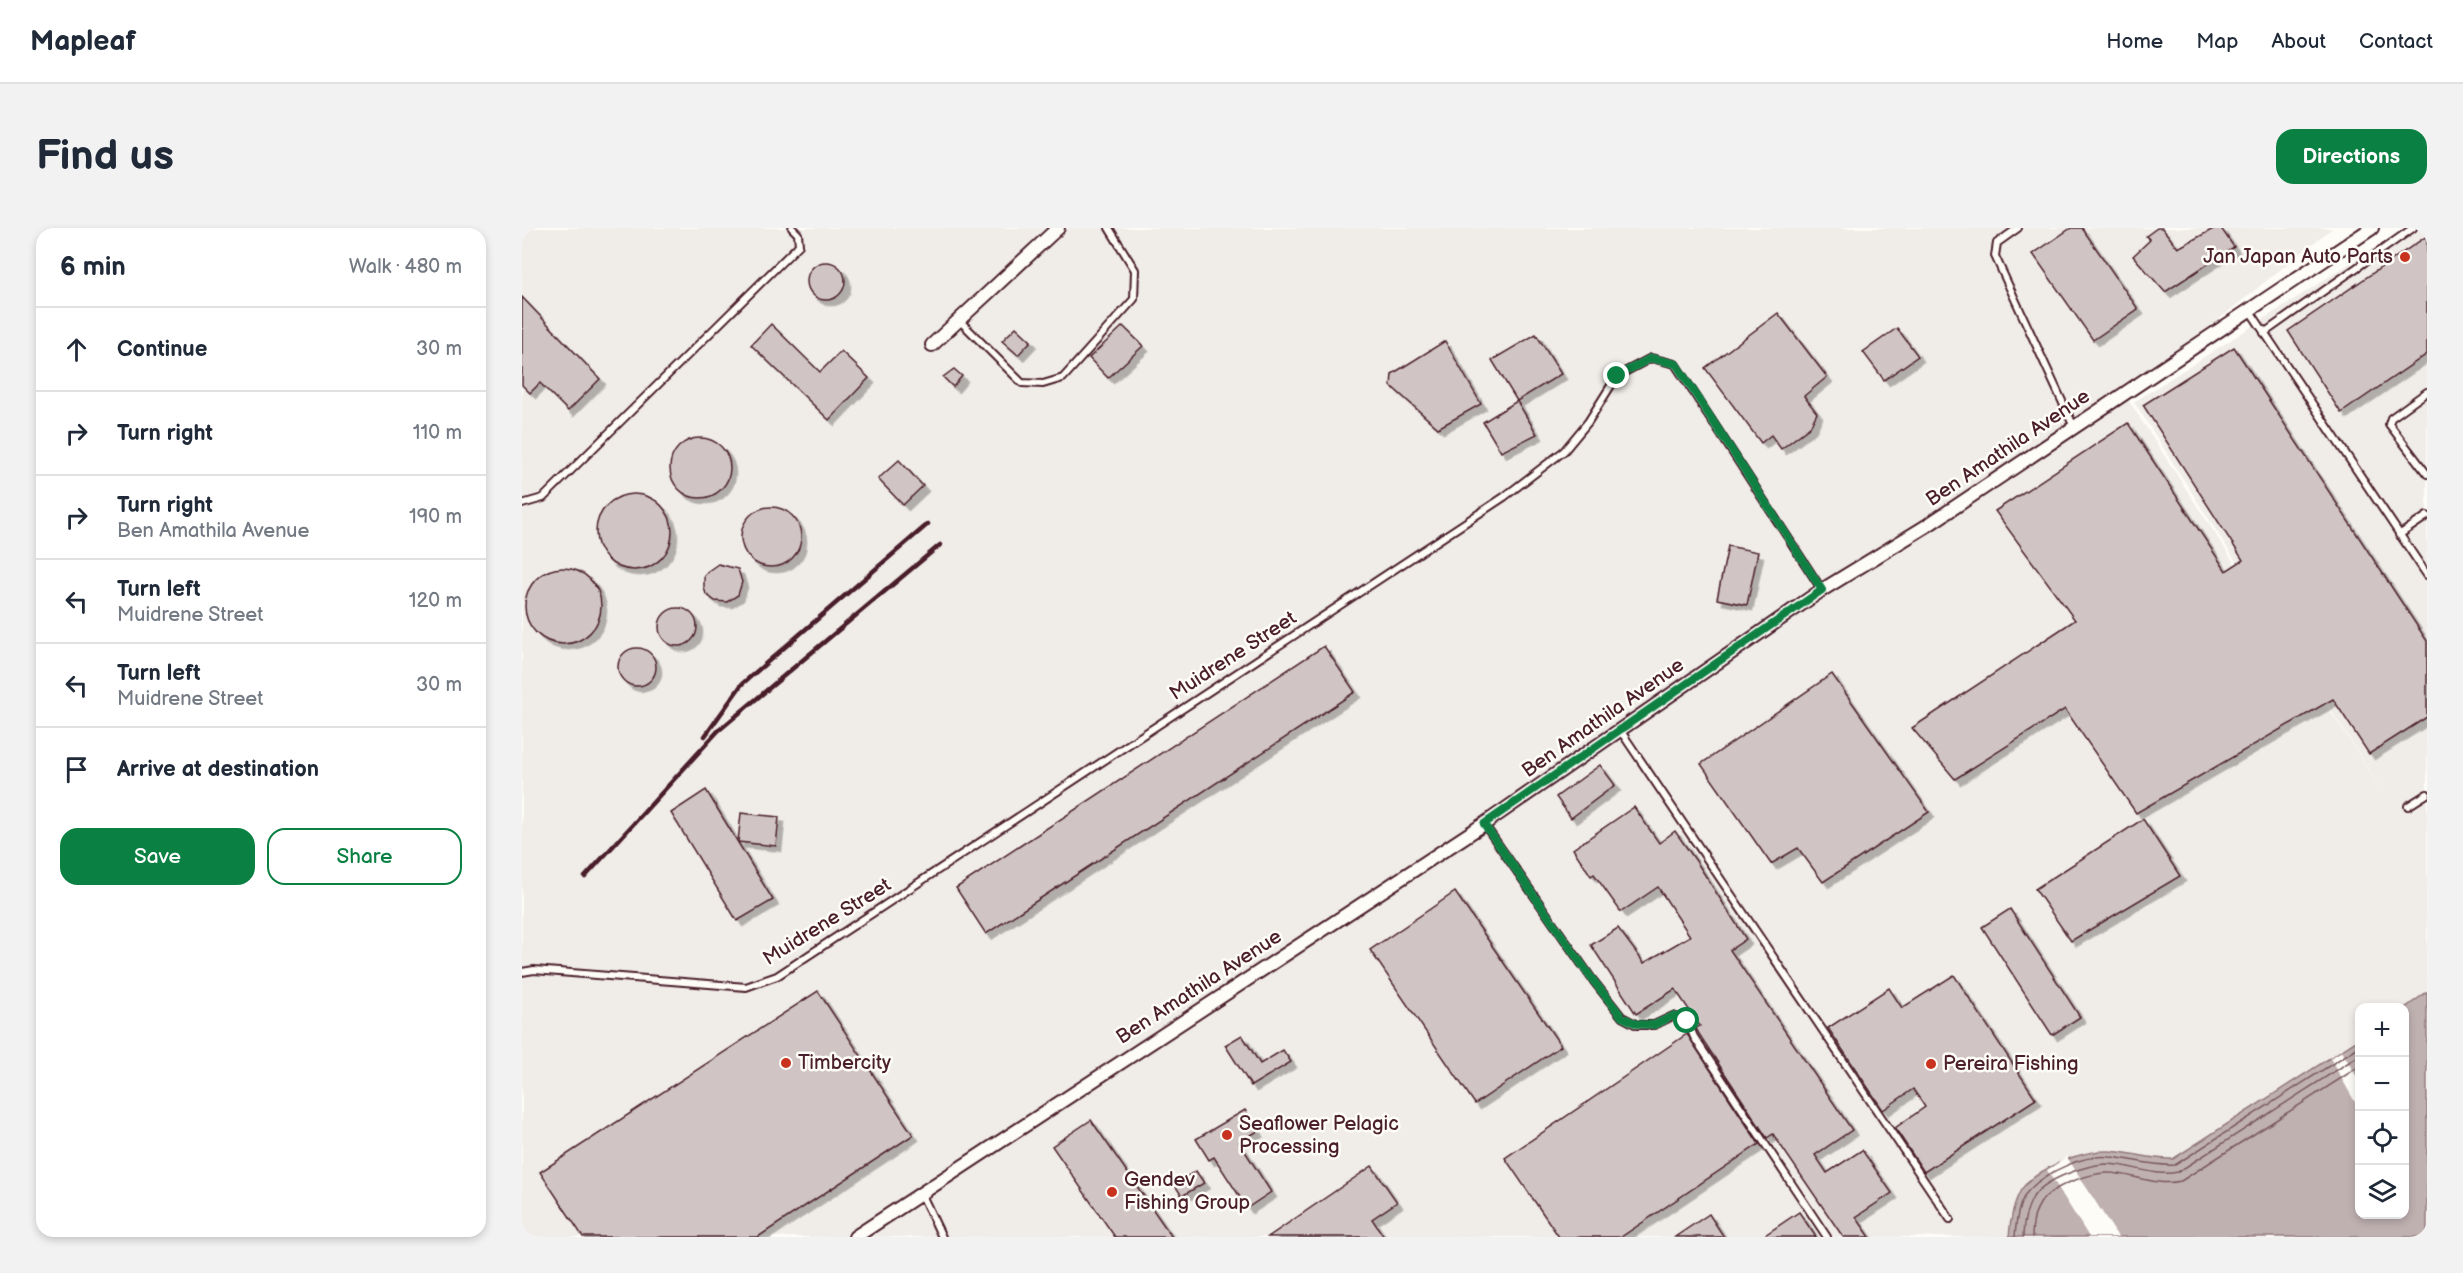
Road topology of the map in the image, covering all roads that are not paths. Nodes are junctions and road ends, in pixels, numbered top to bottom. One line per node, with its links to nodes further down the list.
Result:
1 (792, 228): 14 (lane)
2 (1058, 228): 8 (street)
3 (1109, 228): 8 (lane)
4 (2018, 228): 12 (lane)
5 (2372, 228): 7 (street, Ben Amathila Avenue)
6 (2413, 228): 9 (lane)
7 (2250, 311): 9 (lane); 12 (street, Ben Amathila Avenue)
8 (959, 320): 10 (street)
9 (2264, 333): 16 (lane)
10 (932, 345)
11 (2427, 392): 13 (lane)
12 (2074, 427): 18 (street, Ben Amathila Avenue)
13 (2427, 474)
14 (522, 504)
15 (2427, 516): 16 (lane)
16 (2399, 535): 17 (lane)
17 (2427, 575)
18 (1822, 590): 19 (street, Ben Amathila Avenue); 23 (lane, Muidrene Street)
19 (1620, 730): 22 (street, Ben Amathila Avenue); 25 (lane)
20 (2427, 794): 21 (lane)
21 (2408, 806)
22 (1484, 824): 24 (street, Ben Amathila Avenue); 28 (lane)
23 (522, 972)
24 (920, 1192): 26 (street, Ben Amathila Avenue); 27 (lane)
25 (1950, 1219)
26 (855, 1237)
27 (942, 1237)
28 (1827, 1237)

